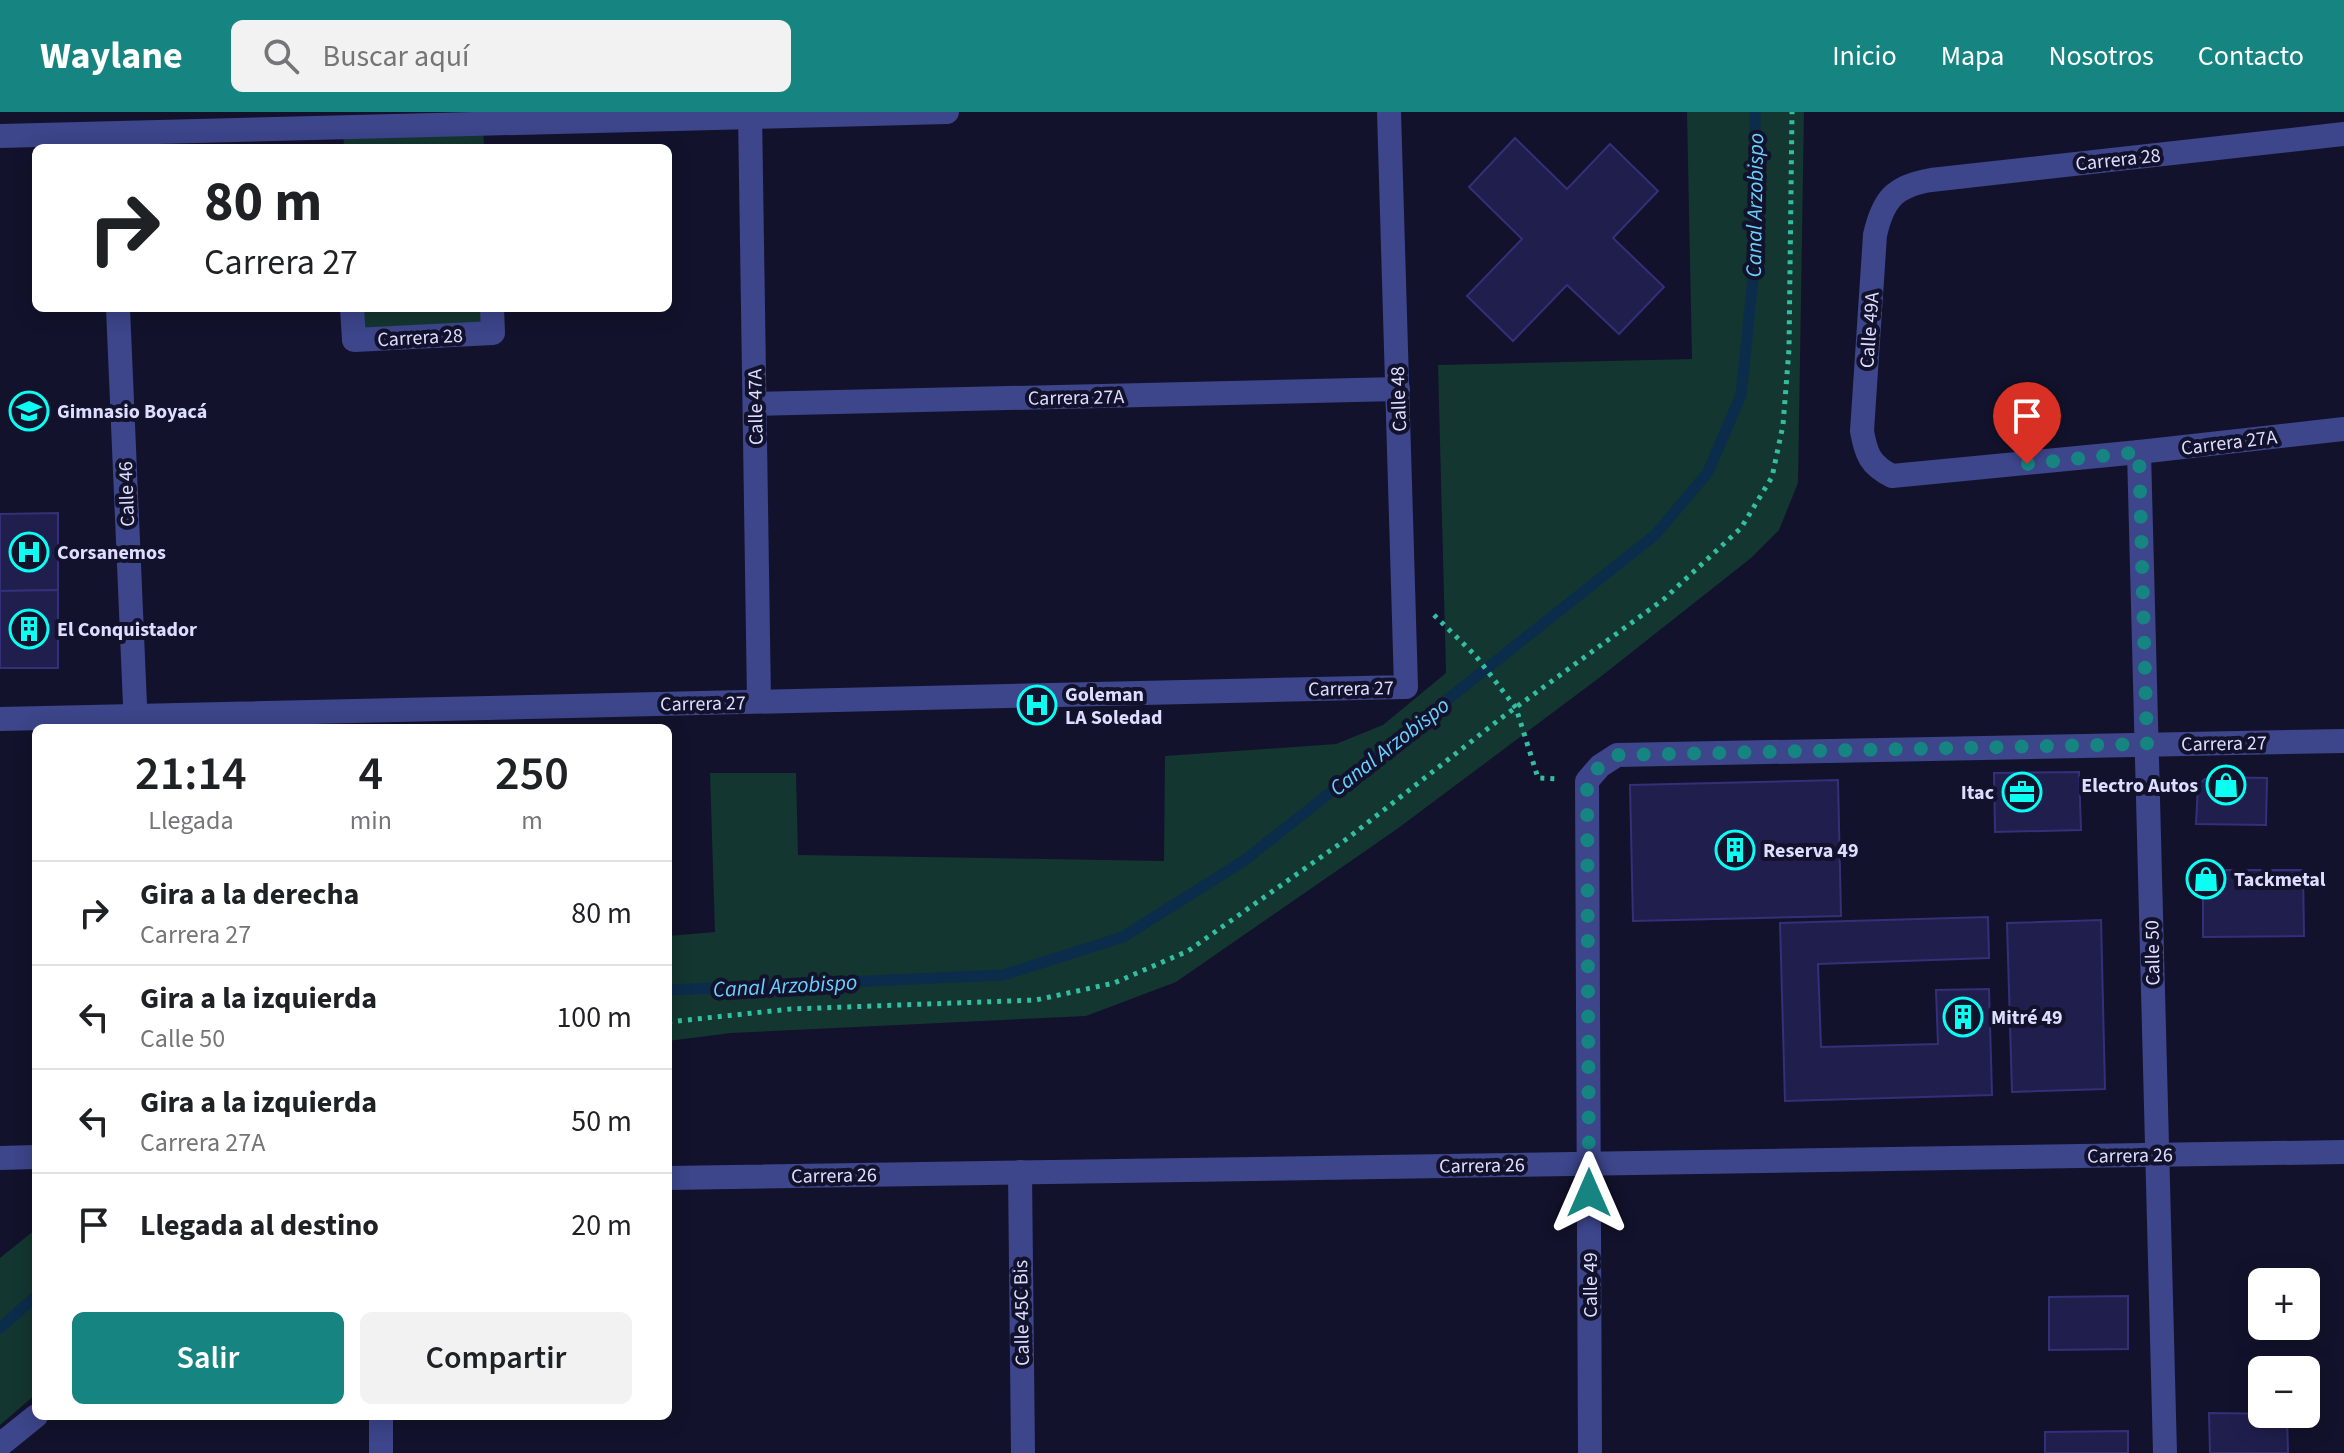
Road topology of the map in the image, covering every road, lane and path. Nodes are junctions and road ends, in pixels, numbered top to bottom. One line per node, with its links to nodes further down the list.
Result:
1 (947, 112): 3 (street)
2 (1389, 112): 13 (street, Calle 48)
3 (750, 114): 7 (street); 14 (street, Calle 47A)
4 (110, 131): 6 (street); 8 (street)
5 (2344, 134): 9 (street, Carrera 28)
6 (0, 136)
7 (483, 136): 8 (street)
8 (344, 138)
9 (1895, 193): 17 (street, Calle 49A)
10 (118, 312): 22 (street, Calle 46)
11 (352, 312): 12 (street, Carrera 28)
12 (492, 312)
13 (1398, 389): 14 (street, Carrera 27A); 18 (street, Calle 48)
14 (755, 404): 20 (street, Calle 47A)
15 (2344, 429): 16 (street, Carrera 27A)
16 (2139, 452): 17 (street, Carrera 27A); 24 (street, Calle 50)
17 (1877, 468)
18 (1404, 595): 19 (street, Calle 48); 25 (path)
19 (1406, 687): 20 (street, Carrera 27)
20 (759, 701): 22 (street, Carrera 27)
21 (0, 719): 22 (street, Carrera 27)
22 (136, 722)
23 (2344, 741): 24 (street, Carrera 27)
24 (2147, 744): 26 (street, Carrera 27); 28 (street, Calle 50)
25 (1538, 778)
26 (1587, 781): 31 (street, Calle 49)
27 (2344, 1152): 28 (street, Carrera 26)
28 (2157, 1155): 31 (street, Carrera 26); 40 (street, Calle 50)
29 (32, 1157): 30 (street)
30 (0, 1158)
31 (1589, 1164): 32 (street, Carrera 26); 39 (street, Calle 49)
32 (1020, 1172): 33 (street, Carrera 26); 38 (street, Calle 45C Bis)
33 (672, 1178)
34 (32, 1419): 36 (street)
35 (381, 1420): 37 (street)
36 (0, 1445)
37 (381, 1453)
38 (1023, 1453)
39 (1590, 1453)
40 (2165, 1453)

